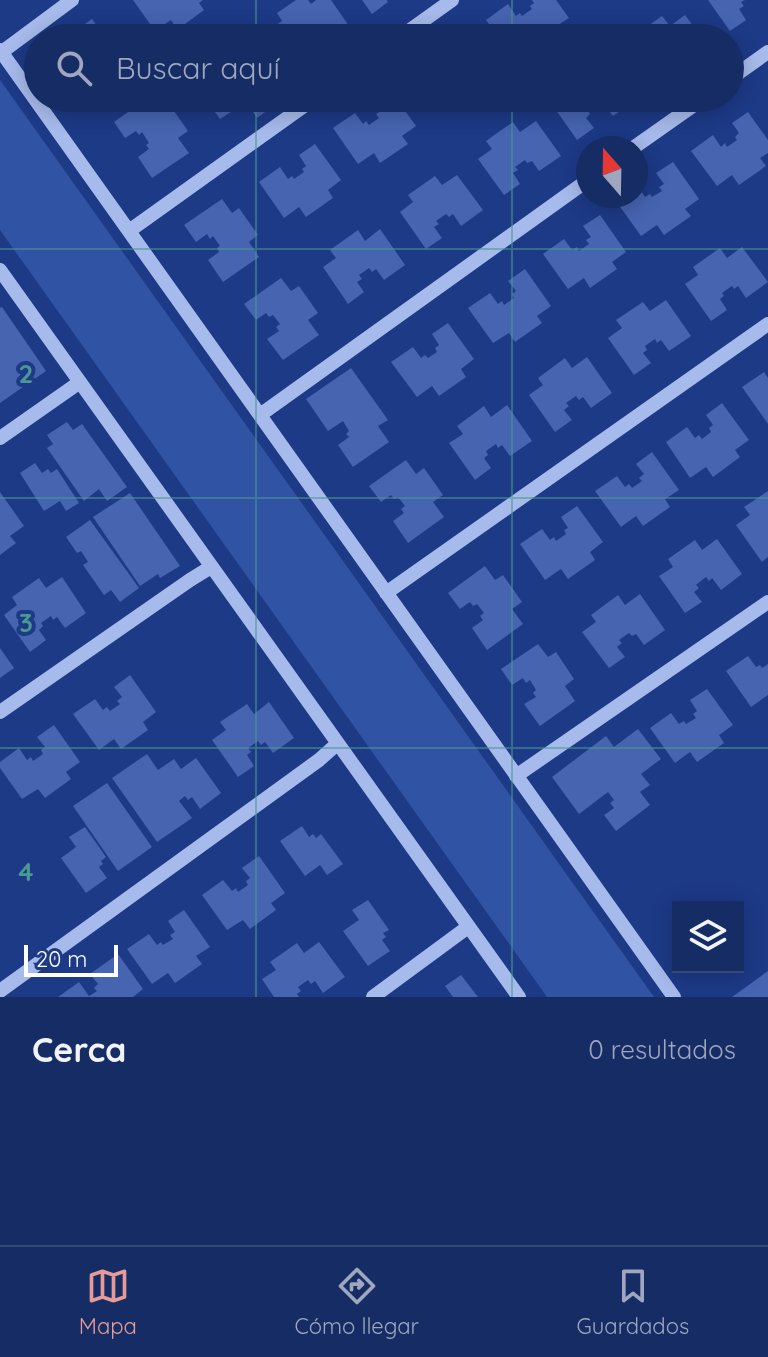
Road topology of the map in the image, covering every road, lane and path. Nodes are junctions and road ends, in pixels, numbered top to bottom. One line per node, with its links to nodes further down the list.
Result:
1 (72, 0): 3 (street)
2 (452, 0): 4 (street)
3 (39, 24)
4 (419, 24)
5 (24, 34): 6 (street)
6 (1, 51): 9 (street)
7 (768, 52): 8 (street)
8 (744, 69)
9 (24, 83)
10 (44, 112): 15 (street)
11 (295, 112): 15 (street)
12 (684, 112): 13 (street)
13 (648, 137)
14 (576, 189): 19 (street)
15 (129, 231): 19 (street)
16 (0, 270): 18 (street)
17 (768, 324): 22 (street)
18 (80, 382): 20 (street); 21 (street)
19 (260, 415): 22 (street)
20 (0, 438)
21 (211, 567): 24 (street); 25 (street)
22 (386, 593): 26 (street)
23 (768, 602): 26 (street)
24 (0, 712)
25 (337, 744): 27 (street); 28 (street)
26 (516, 776): 31 (street)
27 (468, 927): 29 (street); 30 (street)
28 (0, 991)
29 (373, 997)
30 (519, 997)
31 (674, 997)

